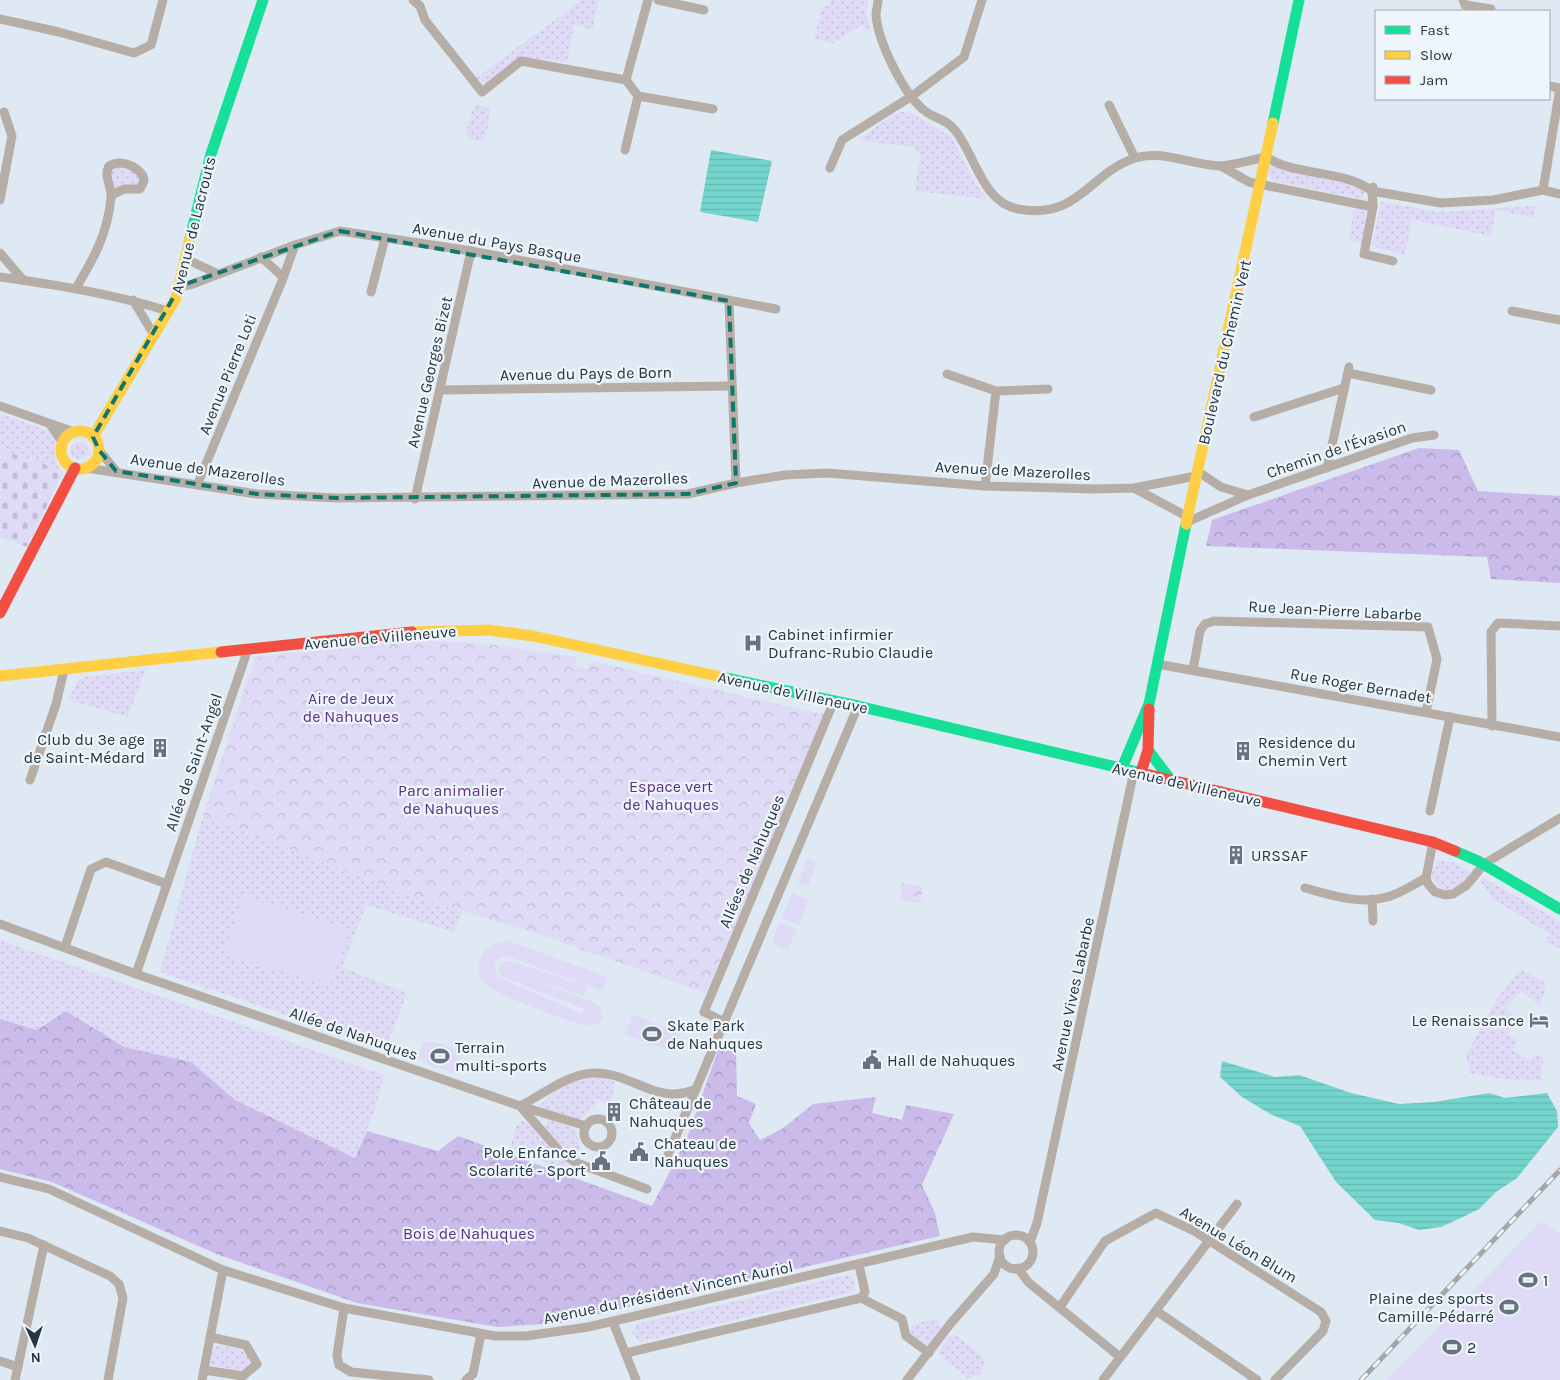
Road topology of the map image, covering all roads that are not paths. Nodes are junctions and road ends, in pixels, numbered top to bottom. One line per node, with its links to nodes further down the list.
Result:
1 (262, 0): 38 (street, Avenue de Lacrouts)
2 (429, 0): 10 (street)
3 (648, 0): 14 (street)
4 (658, 0): 12 (street)
5 (878, 0): 17 (street)
6 (982, 0): 17 (street)
7 (1299, 0): 22 (street, Boulevard du Chemin Vert)
8 (1463, 0): 11 (street)
9 (163, 2): 13 (street)
10 (417, 3): 14 (street)
11 (1491, 9)
12 (704, 10)
13 (0, 19)
14 (626, 80): 16 (street)
15 (1560, 88): 28 (street)
16 (638, 96): 19 (street); 21 (street)
17 (912, 96): 23 (street); 25 (street)
18 (1109, 105): 23 (street)
19 (713, 109)
20 (4, 112): 31 (street)
21 (625, 150)
22 (1266, 157): 24 (street); 26 (street, Boulevard du Chemin Vert); 27 (street)
23 (1135, 158): 24 (street)
24 (1221, 166): 26 (street)
25 (830, 168)
26 (1260, 183): 32 (street); 72 (street, Boulevard du Chemin Vert)
27 (1373, 189): 28 (street); 32 (street)
28 (1543, 190): 30 (street)
29 (112, 194): 29 (street); 45 (street)
30 (1560, 194)
31 (0, 200)
32 (1373, 207): 39 (street)
33 (385, 238): 34 (street, Avenue du Pays Basque); 35 (street, Avenue du Pays Basque); 46 (street)
34 (295, 245): 37 (street, Avenue du Pays Basque); 42 (street, Avenue Pierre Loti)
35 (471, 251): 48 (street, Avenue du Pays Basque); 58 (street, Avenue Georges Bizet)
36 (0, 253): 43 (street)
37 (261, 257): 40 (street, Avenue du Pays Basque); 42 (street)
38 (186, 258): 40 (street); 44 (street, Avenue de Lacrouts)
39 (1393, 261)
40 (216, 273): 44 (street, Avenue du Pays Basque)
41 (0, 276): 43 (street)
42 (283, 277): 74 (street, Avenue Pierre Loti)
43 (23, 280): 45 (street)
44 (180, 286): 50 (street, Avenue de Lacrouts)
45 (76, 288): 47 (street)
46 (371, 292)
47 (133, 300): 50 (street); 53 (street)
48 (729, 301): 49 (street, Avenue du Pays Basque); 55 (street)
49 (776, 309)
50 (168, 311): 53 (street, Avenue de Lacrouts)
51 (1512, 311): 52 (street)
52 (1560, 320)
53 (154, 335): 66 (street, Avenue de Lacrouts)
54 (947, 374): 60 (street)
55 (730, 386): 58 (street, Avenue du Pays de Born); 73 (street)
56 (1344, 388): 59 (street); 62 (street); 70 (street)
57 (1048, 389): 60 (street)
58 (441, 390): 78 (street, Avenue Georges Bizet)
59 (1431, 390)
60 (996, 391): 75 (street)
61 (0, 406): 63 (street)
62 (1254, 417)
63 (50, 426): 64 (street); 67 (street)
64 (74, 432): 66 (street); 67 (street)
65 (1434, 435): 70 (street, Chemin de l'Évasion)
66 (93, 437): 68 (street)
67 (62, 443): 69 (street)
68 (99, 450): 69 (street); 71 (street, Avenue de Mazerolles)
69 (81, 468): 71 (street, Avenue de Mazerolles); 80 (street)
70 (1327, 468): 77 (street, Chemin de l'Évasion)
71 (116, 471): 74 (street, Avenue de Mazerolles)
72 (1196, 473): 76 (street, Avenue de Mazerolles); 77 (street); 79 (street, Boulevard du Chemin Vert)
73 (736, 483): 75 (street, Avenue de Mazerolles); 78 (street, Avenue de Mazerolles)
74 (198, 484): 78 (street, Avenue de Mazerolles)
75 (985, 486): 76 (street, Avenue de Mazerolles)
76 (1134, 488): 79 (street, Avenue de Mazerolles)
77 (1248, 495): 79 (street, Chemin de l'Évasion)
78 (415, 499)
79 (1188, 519): 83 (street, Boulevard du Chemin Vert)
80 (0, 612)
81 (1560, 626): 92 (street)
82 (248, 649): 84 (street, Avenue de Villeneuve); 87 (street, Avenue de Villeneuve); 104 (street, Allée de Saint-Angel)
83 (1157, 664): 85 (street, Rue Roger Bernadet); 88 (street, Boulevard du Chemin Vert)
84 (64, 670): 86 (street, Avenue de Villeneuve); 98 (street)
85 (1192, 670): 90 (street, Rue Roger Bernadet); 90 (street, Rue Jean-Pierre Labarbe)
86 (0, 676)
87 (834, 701): 89 (street, Avenue de Villeneuve); 112 (street, Allées de Nahuques)
88 (1149, 704): 94 (street, Boulevard du Chemin Vert); 95 (street, Boulevard du Chemin Vert)
89 (858, 706): 95 (street, Avenue de Villeneuve); 112 (street)
90 (1426, 712): 91 (street, Rue Roger Bernadet)
91 (1450, 717): 92 (street, Rue Roger Bernadet); 99 (street)
92 (1492, 726): 93 (street, Rue Roger Bernadet)
93 (1560, 737)
94 (1148, 750): 96 (street, Boulevard du Chemin Vert); 97 (street)
95 (1122, 768): 96 (street, Avenue de Villeneuve)
96 (1137, 771): 97 (street, Avenue de Villeneuve); 120 (street, Avenue Vives Labarbe)
97 (1170, 779): 101 (street, Avenue de Villeneuve)
98 (30, 780)
99 (1430, 811)
100 (1560, 818): 102 (street)
101 (1433, 842): 102 (street, Avenue de Villeneuve); 103 (street)
102 (1484, 864): 103 (street); 107 (street, Avenue de Villeneuve)
103 (1426, 878): 106 (street)
104 (167, 884): 110 (street); 111 (street, Allée de Saint-Angel)
105 (1305, 888): 106 (street)
106 (1372, 899): 108 (street)
107 (1560, 909)
108 (1373, 921)
109 (0, 924): 110 (street, Allée de Nahuques)
110 (65, 947): 111 (street, Allée de Nahuques)
111 (136, 974): 114 (street, Allée de Nahuques)
112 (725, 1022): 113 (street)
113 (696, 1090): 114 (street); 116 (street)
114 (520, 1106): 115 (street); 118 (street)
115 (586, 1126)
116 (665, 1162)
117 (0, 1177): 132 (street, Avenue du Président Vincent Auriol)
118 (647, 1189)
119 (1237, 1204): 126 (street)
120 (1037, 1223): 122 (street); 125 (street, Avenue Vives Labarbe)
121 (0, 1231): 127 (street)
122 (1018, 1235): 124 (street); 125 (street)
123 (973, 1237): 124 (street, Avenue du Président Vincent Auriol); 128 (street); 130 (street, Avenue du Président Vincent Auriol)
124 (1005, 1240): 128 (street)
125 (1030, 1242): 129 (street)
126 (1210, 1242): 136 (street, Avenue Léon Blum); 138 (street); 157 (street, Avenue Léon Blum)
127 (44, 1246): 146 (street); 149 (street)
128 (1000, 1253): 131 (street); 133 (street)
129 (1030, 1261): 131 (street); 134 (street)
130 (859, 1265): 135 (street); 139 (street, Avenue du Président Vincent Auriol)
131 (1013, 1268): 133 (street); 134 (street)
132 (223, 1270): 137 (street, Avenue du Président Vincent Auriol); 141 (street)
133 (994, 1274): 143 (street)
134 (1028, 1282): 136 (street)
135 (861, 1298): 142 (street); 143 (street)
136 (1060, 1307): 144 (street)
137 (344, 1308): 140 (street, Avenue du Président Vincent Auriol); 151 (street)
138 (1158, 1312): 144 (street); 156 (street)
139 (613, 1322): 140 (street, Avenue du Président Vincent Auriol); 142 (street)
140 (481, 1334): 152 (street)
141 (210, 1337): 147 (street); 147 (street)
142 (626, 1353): 153 (street)
143 (929, 1353): 154 (street)
144 (1120, 1357): 155 (street)
145 (0, 1362): 146 (street)
146 (18, 1367): 148 (street)
147 (204, 1370): 150 (street)
148 (15, 1380)
149 (108, 1380)
150 (202, 1380)
151 (429, 1380)
152 (466, 1380)
153 (636, 1380)
154 (907, 1380)
155 (1103, 1380)
156 (1257, 1380)
157 (1275, 1380)

